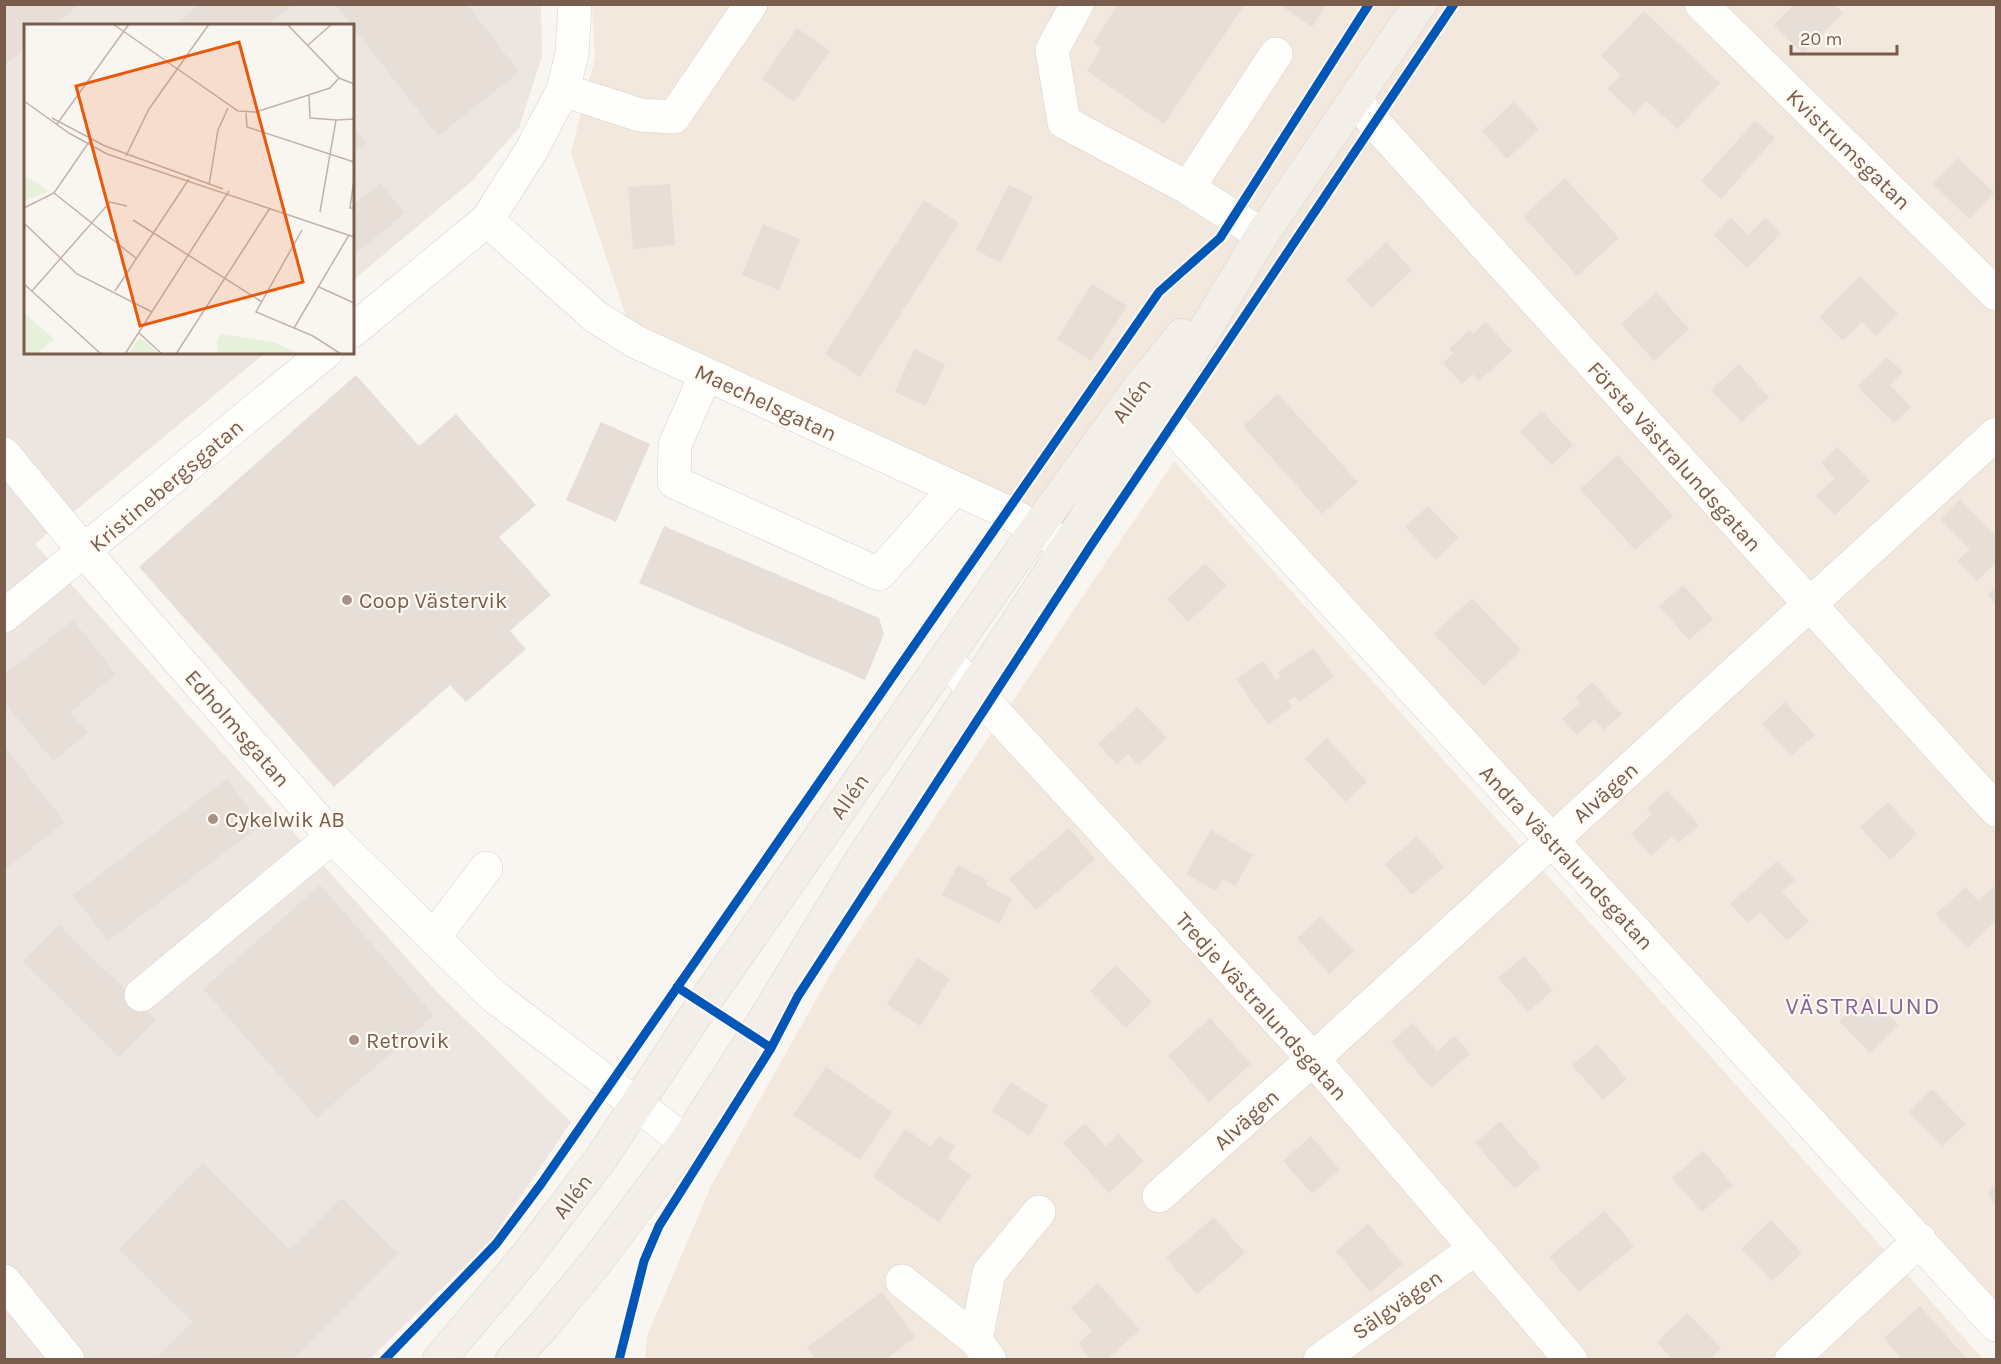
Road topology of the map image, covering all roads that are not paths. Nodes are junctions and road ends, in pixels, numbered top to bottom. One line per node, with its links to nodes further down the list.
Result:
1 (575, 4): 7 (street)
2 (751, 4): 7 (street)
3 (1077, 4): 9 (street)
4 (1420, 4): 8 (main road, Allén)
5 (1701, 4): 12 (street, Kvistrumsgatan)
6 (1276, 54): 9 (street)
7 (563, 90): 10 (street)
8 (1355, 101): 11 (main road, Allén); 23 (street, Första Västralundsgatan)
9 (1188, 188): 11 (street)
10 (487, 220): 13 (street); 15 (street, Maechelsgatan)
11 (1262, 236): 16 (main road, Allén)
12 (1996, 294)
13 (354, 329)
14 (324, 354): 22 (street, Kristinebergsgatan)
15 (706, 374): 19 (street, Maechelsgatan); 19 (street)
16 (1148, 398): 20 (main road, Allén); 21 (main road, Allén); 29 (street, Andra Västralundsgatan)
17 (1996, 434): 23 (street, Alvägen)
18 (4, 454): 22 (street, Edholmsgatan)
19 (955, 488): 20 (street, Maechelsgatan)
20 (1036, 528): 21 (street, Maechelsgatan); 25 (main road, Allén)
21 (1069, 547): 26 (main road, Allén)
22 (85, 552): 24 (street, Kristinebergsgatan); 28 (street, Edholmsgatan)
23 (1809, 604): 27 (street, Första Västralundsgatan); 29 (street, Alvägen)
24 (4, 616)
25 (946, 659): 26 (street, Tredje Västralundsgatan); 34 (main road, Allén)
26 (971, 689): 33 (street, Tredje Västralundsgatan); 35 (main road, Allén)
27 (1996, 810)
28 (333, 837): 31 (street, Edholmsgatan); 32 (street)
29 (1551, 841): 33 (street, Alvägen); 38 (street, Andra Västralundsgatan)
30 (486, 868): 31 (street)
31 (434, 937): 34 (street, Edholmsgatan)
32 (141, 995)
33 (1313, 1059): 36 (street, Alvägen); 39 (street, Tredje Västralundsgatan)
34 (636, 1106): 35 (street, Edholmsgatan); 44 (main road, Allén)
35 (686, 1142): 46 (main road, Allén)
36 (1159, 1196)
37 (1039, 1212): 43 (street)
38 (1920, 1240): 42 (street, Andra Västralundsgatan); 49 (street)
39 (1475, 1249): 47 (street, Sälgvägen); 48 (street, Tredje Västralundsgatan)
40 (4, 1281): 45 (street)
41 (902, 1281): 43 (street)
42 (1996, 1325)
43 (983, 1350)
44 (444, 1358)
45 (68, 1359)
46 (512, 1359)
47 (1320, 1359)
48 (1571, 1359)
49 (1791, 1359)

